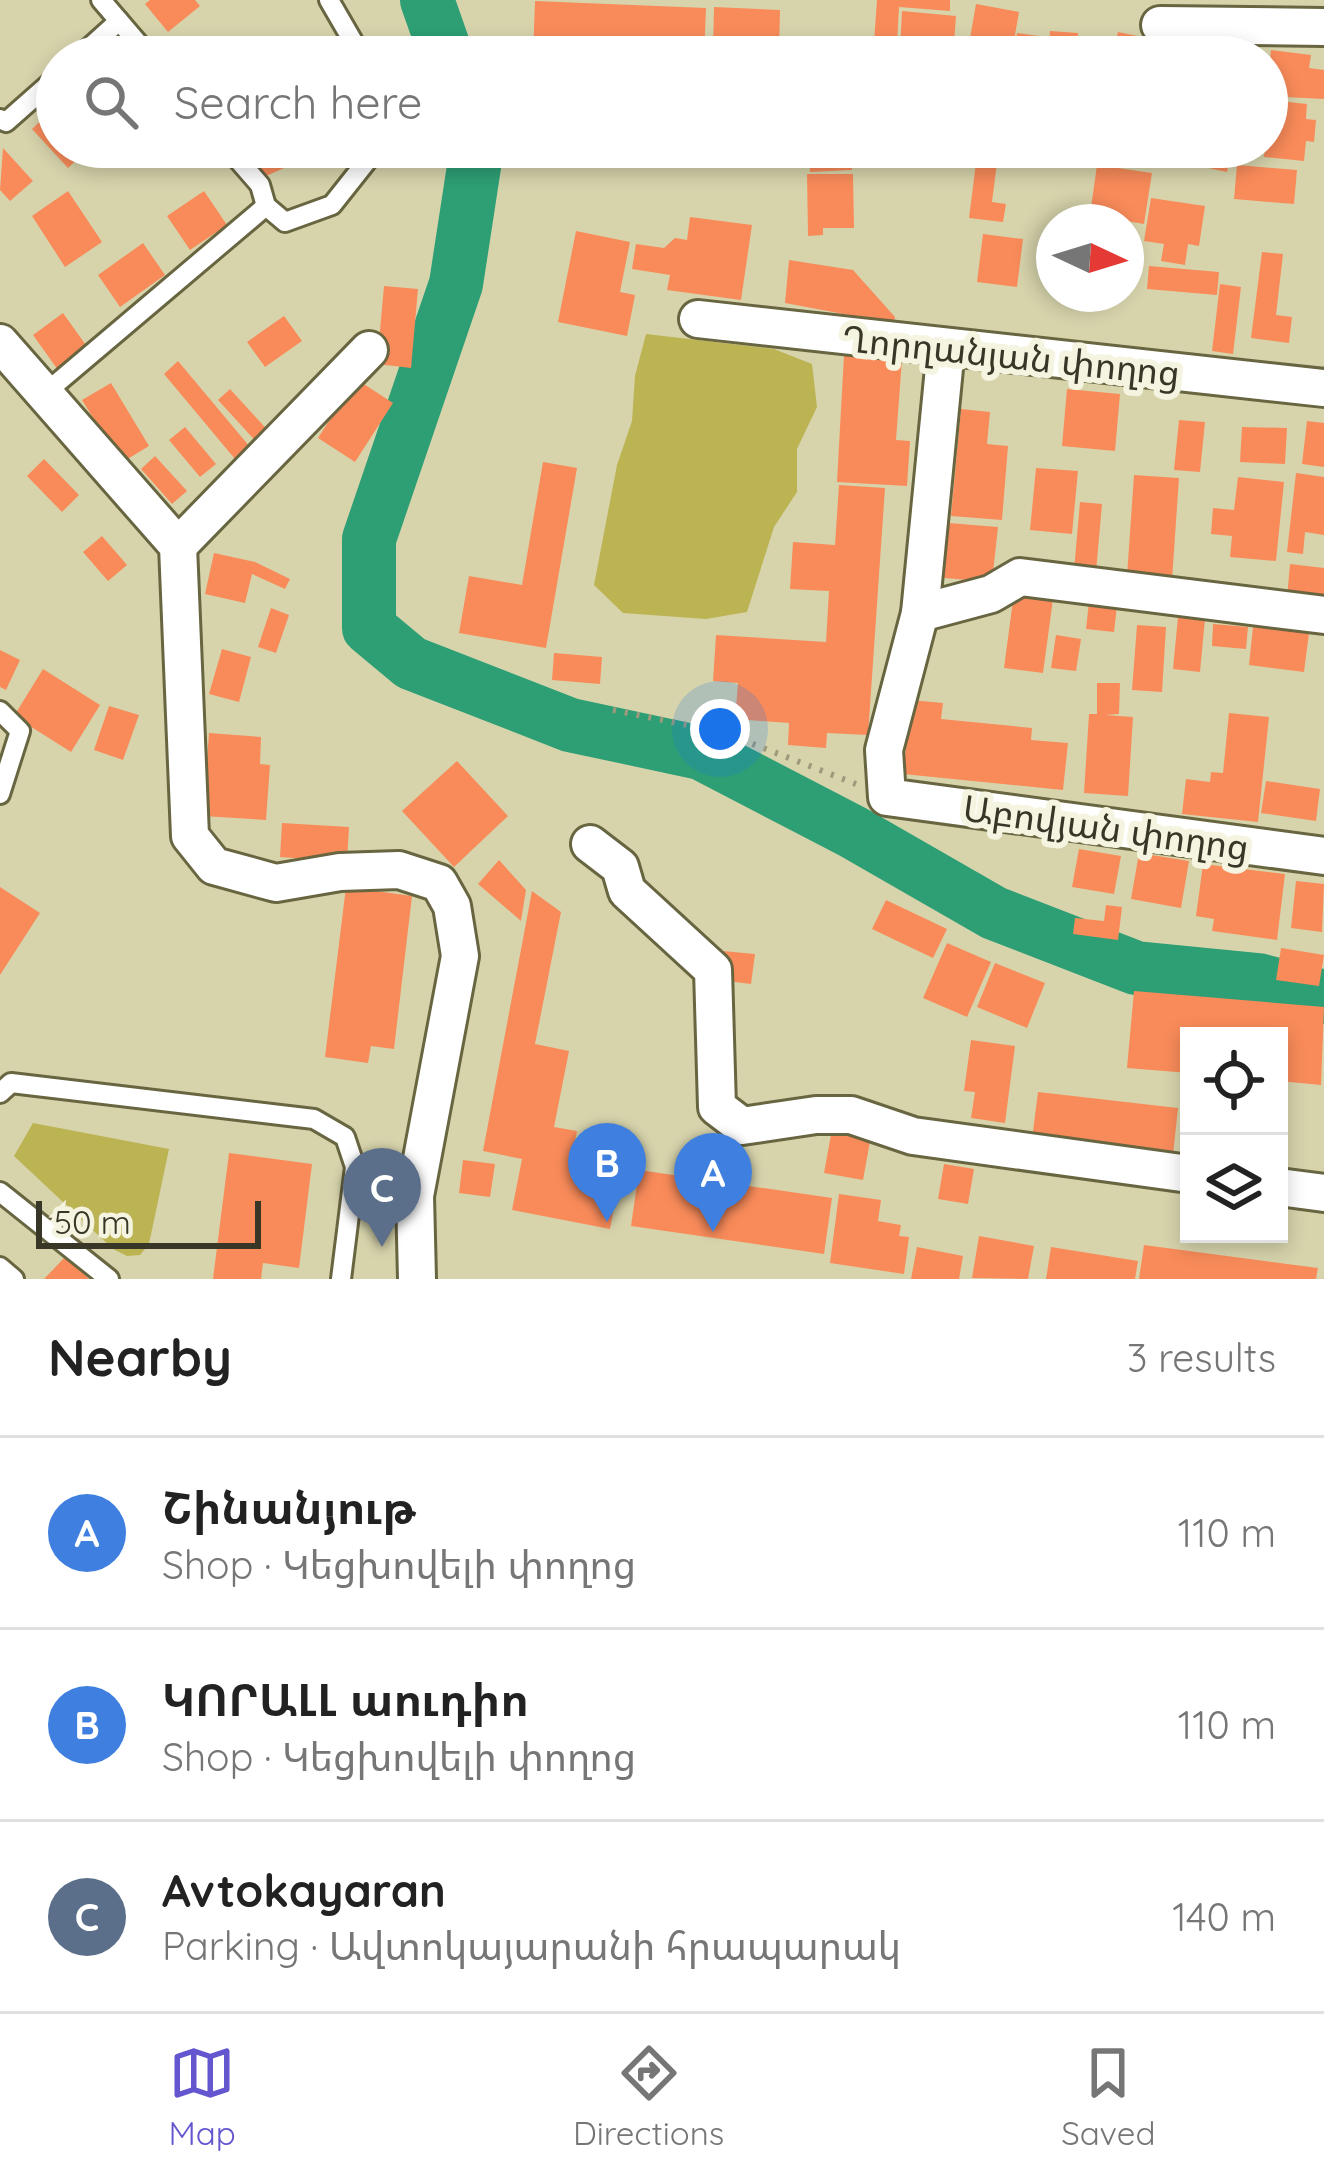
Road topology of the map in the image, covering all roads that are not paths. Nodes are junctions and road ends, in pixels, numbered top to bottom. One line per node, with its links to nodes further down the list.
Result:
1 (101, 0): 3 (lane)
2 (329, 0): 8 (lane)
3 (119, 21): 6 (lane); 7 (lane)
4 (1160, 25): 5 (street)
5 (1324, 27)
6 (102, 36)
7 (132, 36)
8 (350, 36)
9 (36, 94): 10 (lane)
10 (2, 122)
11 (245, 168): 13 (lane)
12 (362, 168): 13 (lane)
13 (266, 206): 19 (lane)
14 (698, 319): 15 (street, Ղորղանյան փողոց)
15 (946, 348): 18 (street, Ղորղանյան փողոց); 21 (street)
16 (369, 350): 20 (street)
17 (4, 357): 19 (street)
18 (1324, 388)
19 (44, 394): 20 (street)
20 (178, 546): 36 (street)
21 (920, 613): 22 (street); 26 (street, Աբովյան փողոց)
22 (1324, 615)
23 (0, 711): 24 (lane)
24 (0, 794)
25 (590, 844): 28 (street)
26 (1324, 856)
27 (0, 1093): 35 (lane)
28 (1180, 1173)
29 (1288, 1188): 31 (street)
30 (0, 1192): 34 (lane)
31 (1324, 1193)
32 (0, 1267): 33 (lane)
33 (14, 1279)
34 (109, 1279)
35 (340, 1279)
36 (417, 1279)

